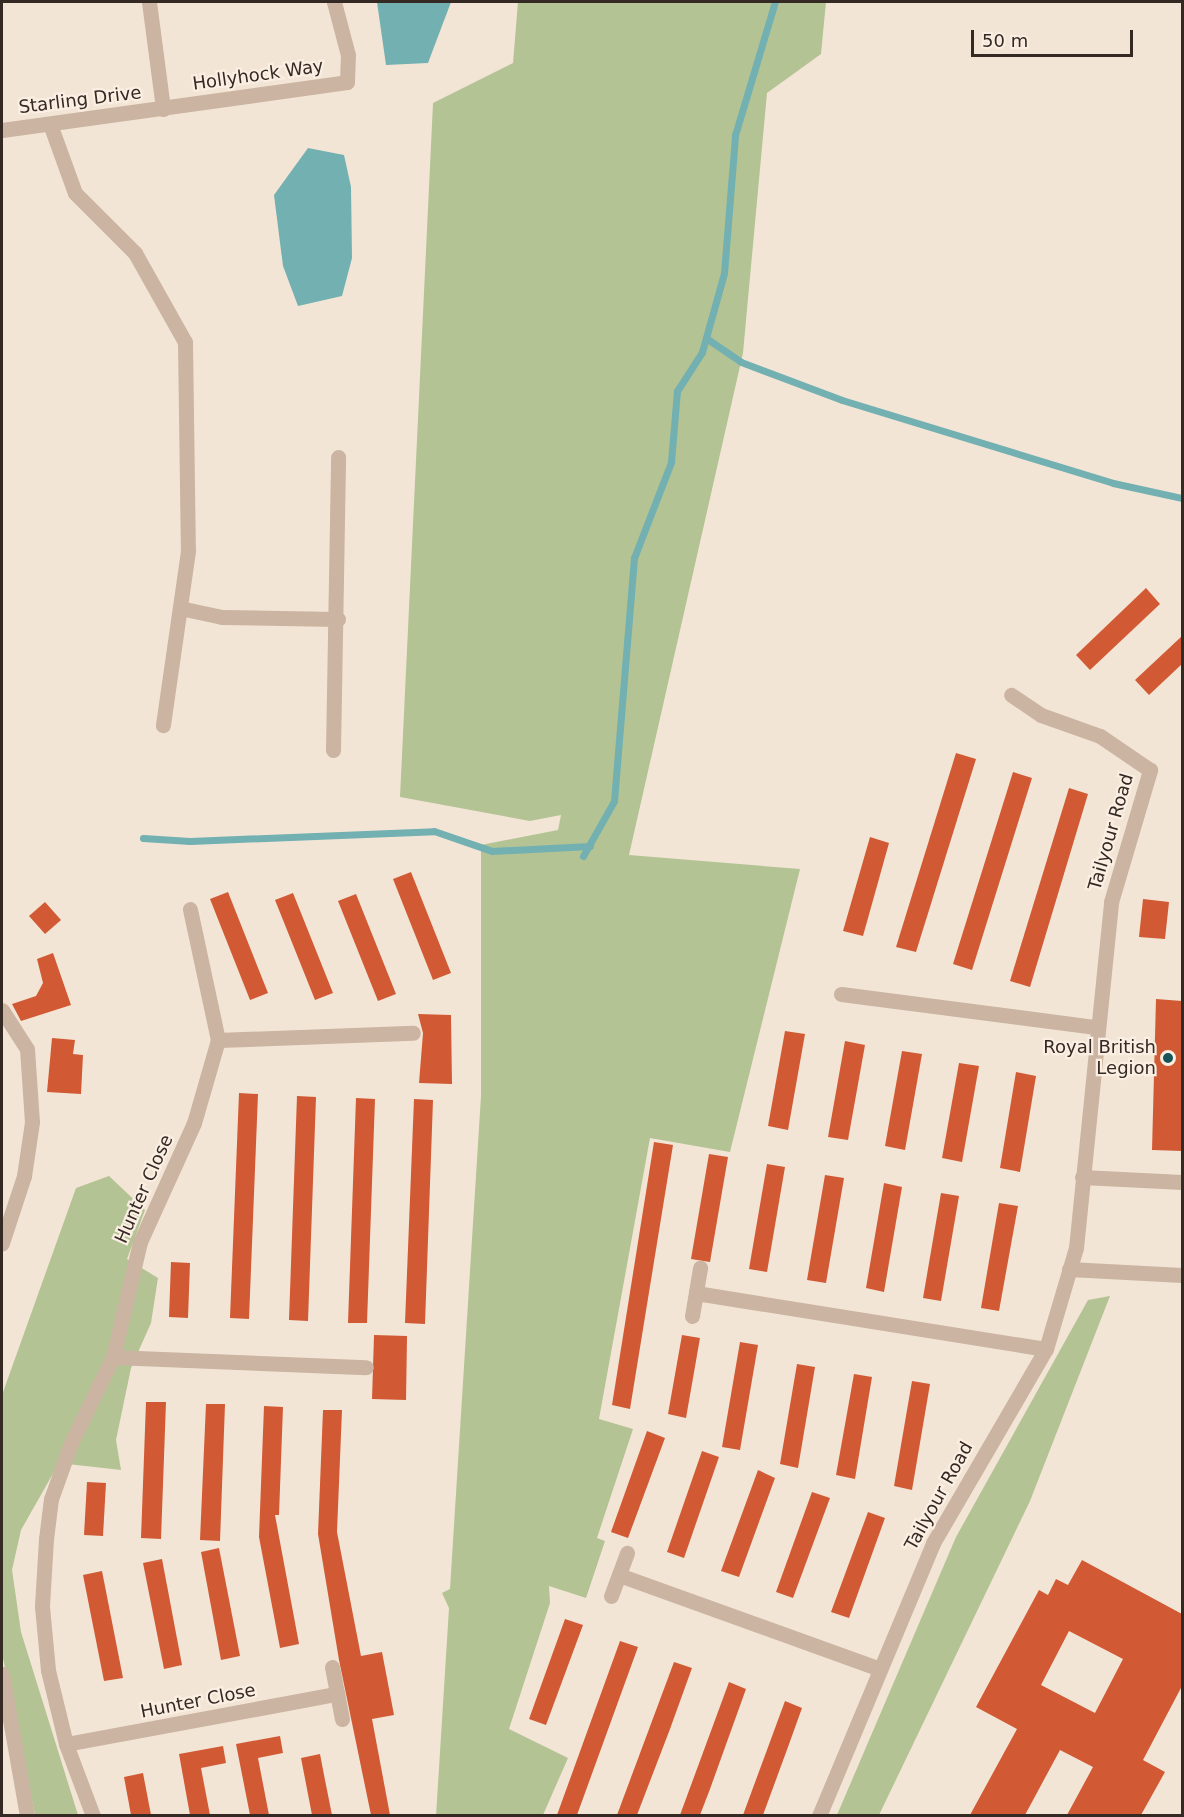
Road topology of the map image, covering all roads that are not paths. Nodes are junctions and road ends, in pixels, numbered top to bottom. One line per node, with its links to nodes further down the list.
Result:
1 (149, 2): 3 (street, Starling Drive)
2 (334, 2): 3 (street, Hollyhock Way)
3 (163, 109): 4 (street, Starling Drive)
4 (50, 124): 5 (street, Starling Drive); 7 (street)
5 (2, 130)
6 (338, 457): 8 (street)
7 (180, 608): 8 (street); 10 (street)
8 (338, 619): 11 (street)
9 (1011, 695): 15 (street, Tailyour Road)
10 (163, 725)
11 (333, 750)
12 (190, 909): 17 (street, Hunter Close)
13 (841, 994): 15 (street)
14 (2, 1010): 20 (street)
15 (1094, 1027): 18 (street, Tailyour Road)
16 (413, 1033): 17 (street)
17 (218, 1040): 27 (street, Hunter Close)
18 (1082, 1177): 19 (street); 22 (street, Tailyour Road)
19 (1182, 1182)
20 (2, 1243)
21 (700, 1269): 24 (street)
22 (1069, 1269): 23 (street); 26 (street, Tailyour Road)
23 (1182, 1275)
24 (696, 1293): 25 (street); 26 (street)
25 (692, 1316)
26 (1046, 1349): 33 (street, Tailyour Road)
27 (113, 1357): 28 (street); 37 (street, Hunter Close)
28 (366, 1367)
29 (627, 1553): 30 (street)
30 (619, 1575): 31 (street); 33 (street)
31 (611, 1596)
32 (332, 1667): 35 (street)
33 (880, 1669): 40 (street, Tailyour Road)
34 (2, 1680): 38 (street)
35 (337, 1694): 36 (street); 37 (street, Hunter Close)
36 (342, 1719)
37 (66, 1744): 39 (street, Hunter Close)
38 (27, 1815)
39 (93, 1815)
40 (819, 1815)

